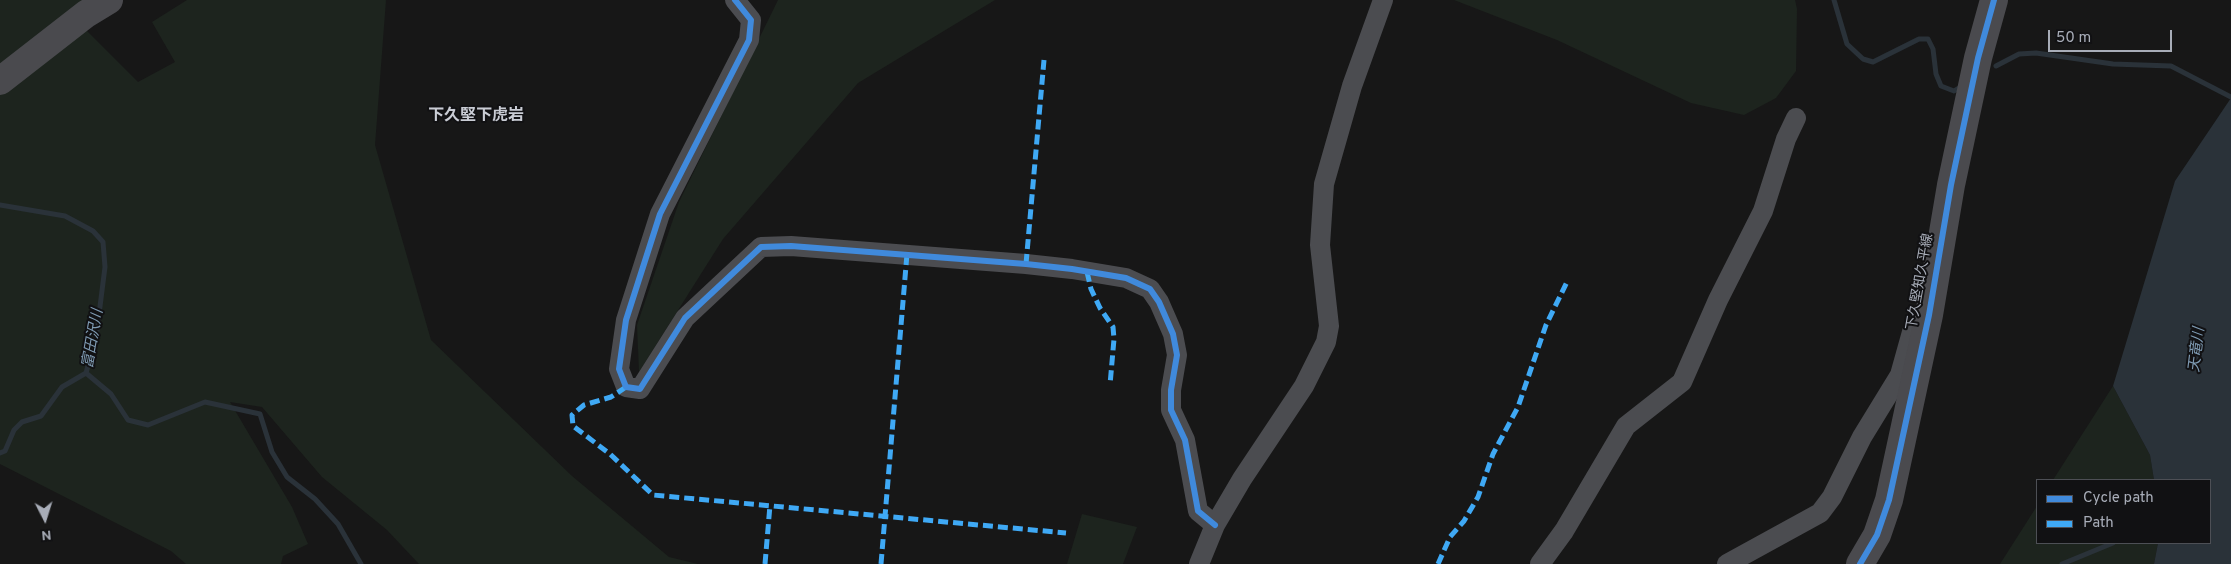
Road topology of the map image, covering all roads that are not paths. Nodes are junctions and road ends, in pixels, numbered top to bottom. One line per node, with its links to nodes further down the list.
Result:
1 (109, 0): 5 (main road)
2 (734, 0): 8 (street)
3 (1383, 0): 8 (street)
4 (1994, 0): 7 (main road, 下久堅知久平線)
5 (0, 80)
6 (1796, 118): 10 (street)
7 (1929, 315): 11 (street); 12 (main road, 下久堅知久平線)
8 (1215, 525): 9 (street)
9 (1199, 564)
10 (1540, 564)
11 (1727, 564)
12 (1860, 564)

